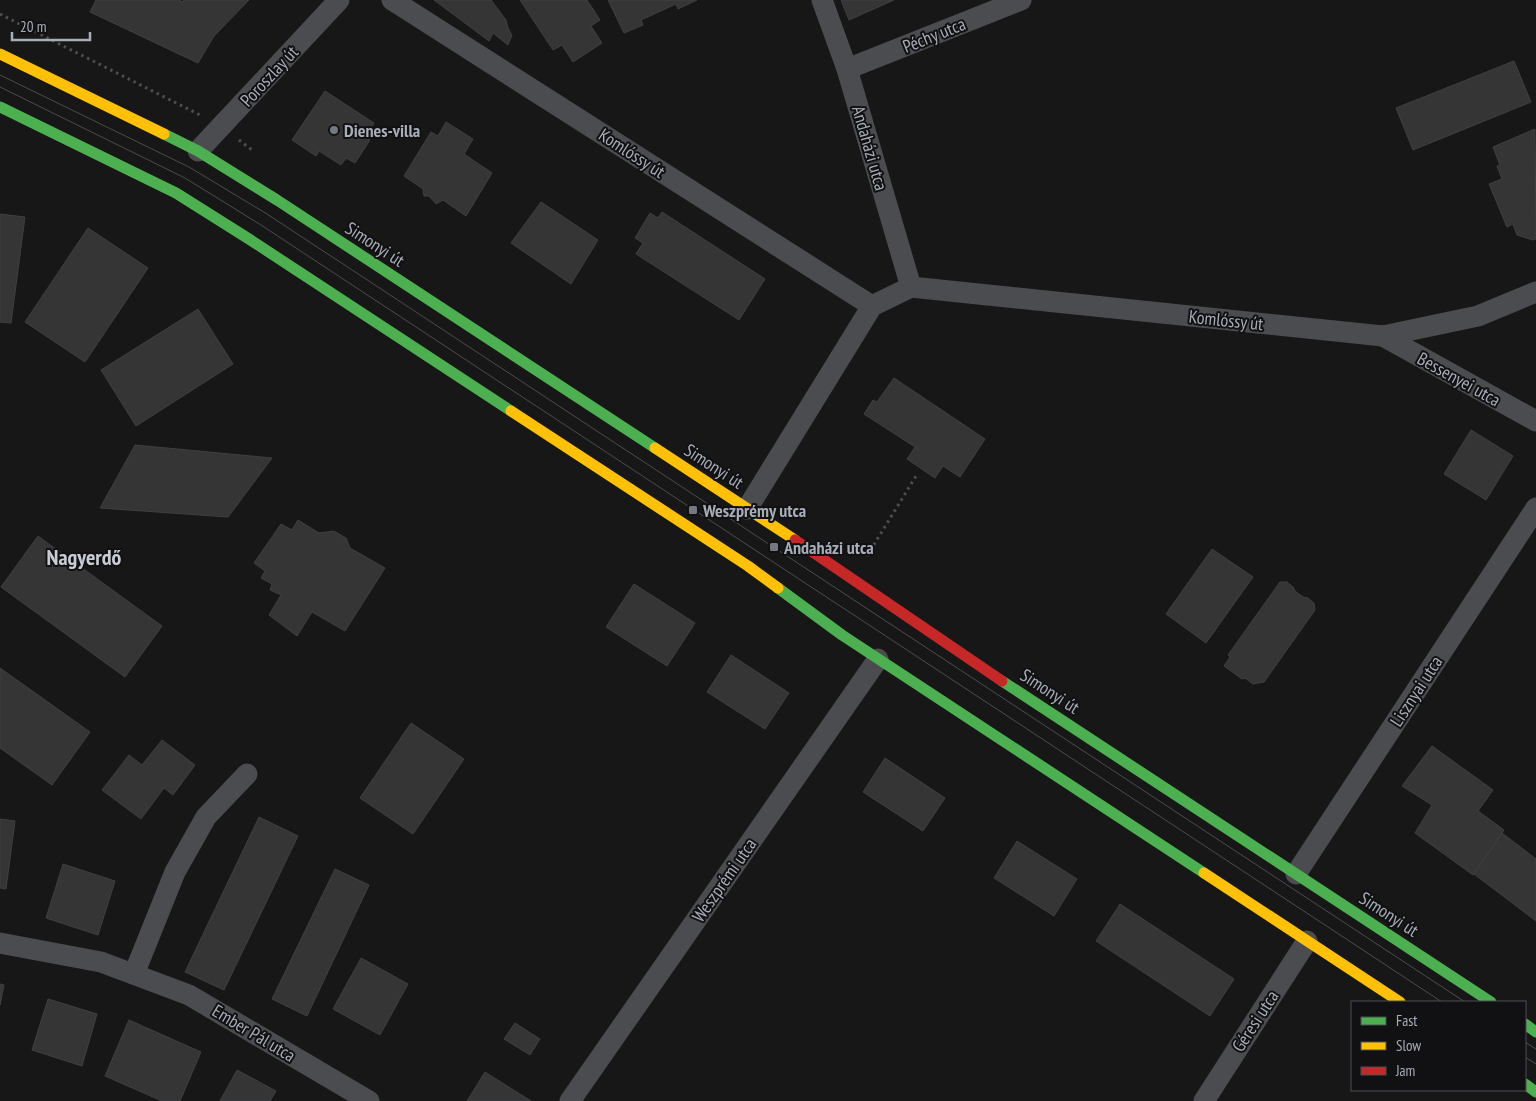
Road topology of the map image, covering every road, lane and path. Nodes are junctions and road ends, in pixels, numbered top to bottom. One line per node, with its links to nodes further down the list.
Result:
1 (339, 0): 8 (street, Poroszlay út)
2 (392, 0): 11 (street, Komlóssy út)
3 (822, 0): 6 (street, Andaházi utca)
4 (1021, 0): 6 (street, Péchy utca)
5 (0, 54): 8 (street, Simonyi út)
6 (847, 70): 9 (street, Andaházi utca)
7 (0, 107): 18 (street)
8 (198, 151): 16 (street, Simonyi út)
9 (911, 288): 11 (street); 12 (street, Komlóssy út)
10 (1536, 292): 12 (street, Komlóssy út)
11 (872, 306): 16 (street)
12 (1383, 336): 13 (street, Bessenyei utca)
13 (1536, 421)
14 (916, 476): 17 (path)
15 (1536, 508): 20 (street, Lisznyai utca)
16 (747, 509): 20 (street, Simonyi út)
17 (868, 555)
18 (878, 659): 21 (street); 27 (street, Weszprémi utca)
19 (247, 774): 23 (street)
20 (1296, 874): 25 (street, Simonyi út)
21 (1307, 941): 24 (street); 28 (street, Géresi utca)
22 (0, 943): 23 (street, Ember Pál utca)
23 (134, 974): 26 (street, Ember Pál utca)
24 (1398, 1001)
25 (1489, 1001)
26 (369, 1101)
27 (570, 1101)
28 (1204, 1101)

